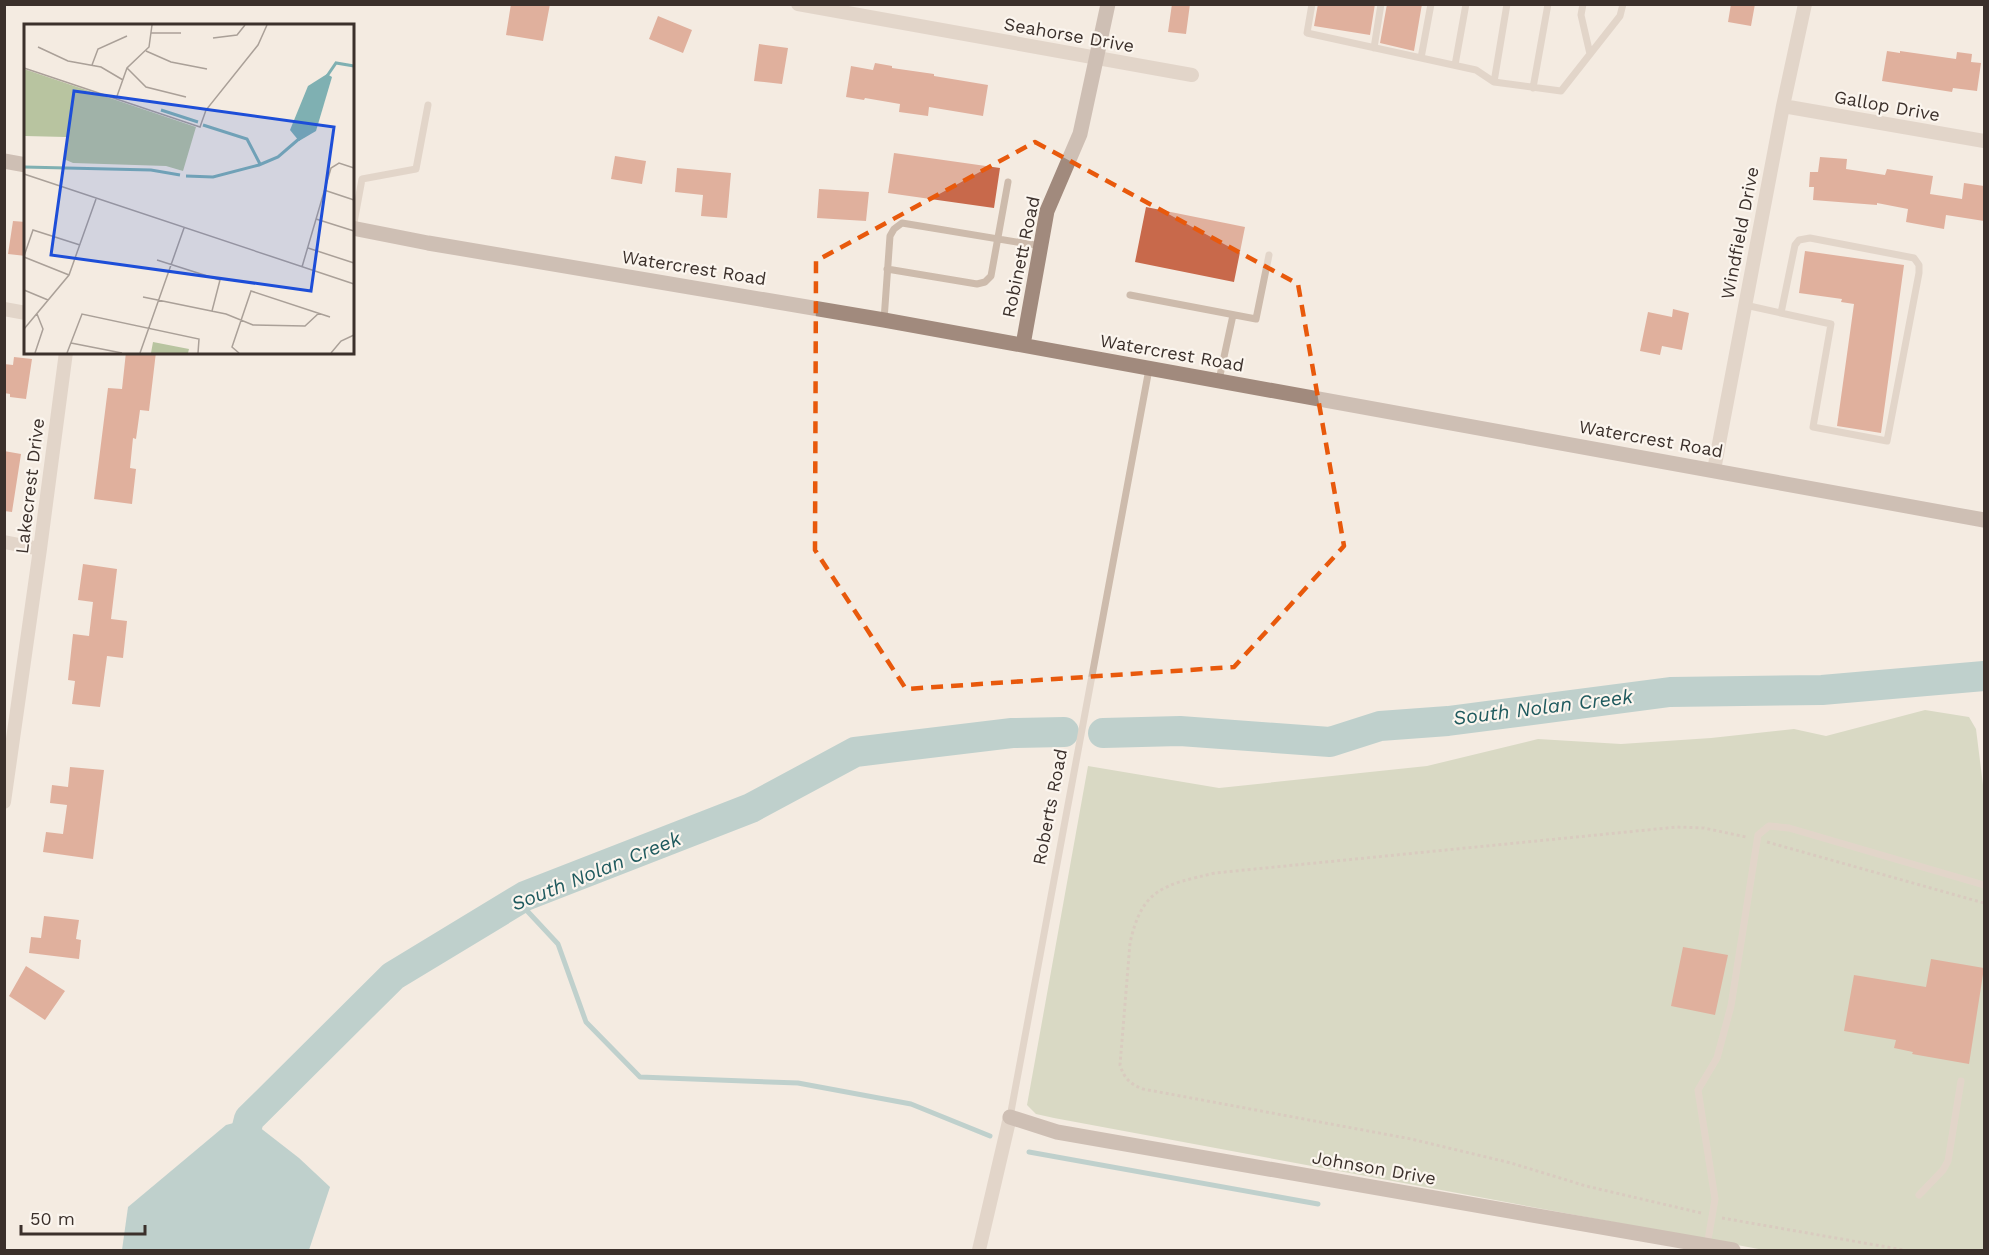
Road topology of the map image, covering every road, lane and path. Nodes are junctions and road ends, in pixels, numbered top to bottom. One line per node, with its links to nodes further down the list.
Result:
1 (798, 4): 14 (street, Seahorse Drive)
2 (1108, 4): 14 (street, Robinett Road)
3 (1312, 4): 12 (lane)
4 (1381, 4): 12 (lane)
5 (1431, 4): 15 (lane)
6 (1466, 4): 16 (lane)
7 (1508, 4): 18 (lane)
8 (1548, 4): 19 (lane)
9 (1583, 4): 13 (lane)
10 (1623, 4): 13 (lane)
11 (1805, 4): 21 (street, Windfield Drive)
12 (1374, 48): 15 (lane)
13 (1590, 54): 19 (lane)
14 (1097, 58): 17 (street, Seahorse Drive); 29 (street, Robinett Road)
15 (1421, 58): 16 (lane)
16 (1455, 65): 18 (lane)
17 (1192, 75)
18 (1494, 82): 19 (lane)
19 (1533, 88)
20 (428, 105): 26 (lane)
21 (1783, 106): 22 (street, Gallop Drive); 33 (street, Windfield Drive)
22 (1984, 141)
23 (4, 161): 24 (street)
24 (24, 165)
25 (1008, 182): 28 (lane)
26 (354, 223)
27 (354, 228): 38 (street, Watercrest Road)
28 (998, 239): 29 (lane); 31 (lane); 31 (lane)
29 (1041, 246): 39 (street, Robinett Road)
30 (1269, 255): 37 (lane)
31 (887, 269): 38 (lane)
32 (1130, 295): 37 (lane)
33 (1745, 305): 36 (lane); 43 (street, Windfield Drive)
34 (4, 309): 35 (street)
35 (24, 313)
36 (1781, 313): 36 (lane)
37 (1233, 315): 42 (lane)
38 (884, 320): 39 (street, Watercrest Road)
39 (1023, 345): 41 (street, Watercrest Road)
40 (66, 354): 46 (street, Lakecrest Drive)
41 (1149, 369): 42 (street, Watercrest Road); 53 (lane, Roberts Road)
42 (1219, 382): 43 (street, Watercrest Road)
43 (1714, 470): 44 (street, Watercrest Road)
44 (1984, 520)
45 (4, 542): 46 (street)
46 (40, 549): 47 (street, Lakecrest Drive)
47 (6, 775): 48 (street, Lakecrest Drive)
48 (4, 802)
49 (1758, 839): 50 (lane); 51 (path); 55 (lane); 55 (path)
50 (1984, 885)
51 (1984, 903)
52 (1961, 1081): 54 (lane)
53 (1010, 1117): 56 (street, Johnson Drive); 58 (street, Roberts Road)
54 (1919, 1195)
55 (1712, 1216): 57 (lane); 60 (path)
56 (1664, 1244): 57 (street, Johnson Drive)
57 (1707, 1246): 59 (street, Johnson Drive)
58 (979, 1251)
59 (1733, 1251)
60 (1904, 1251)

